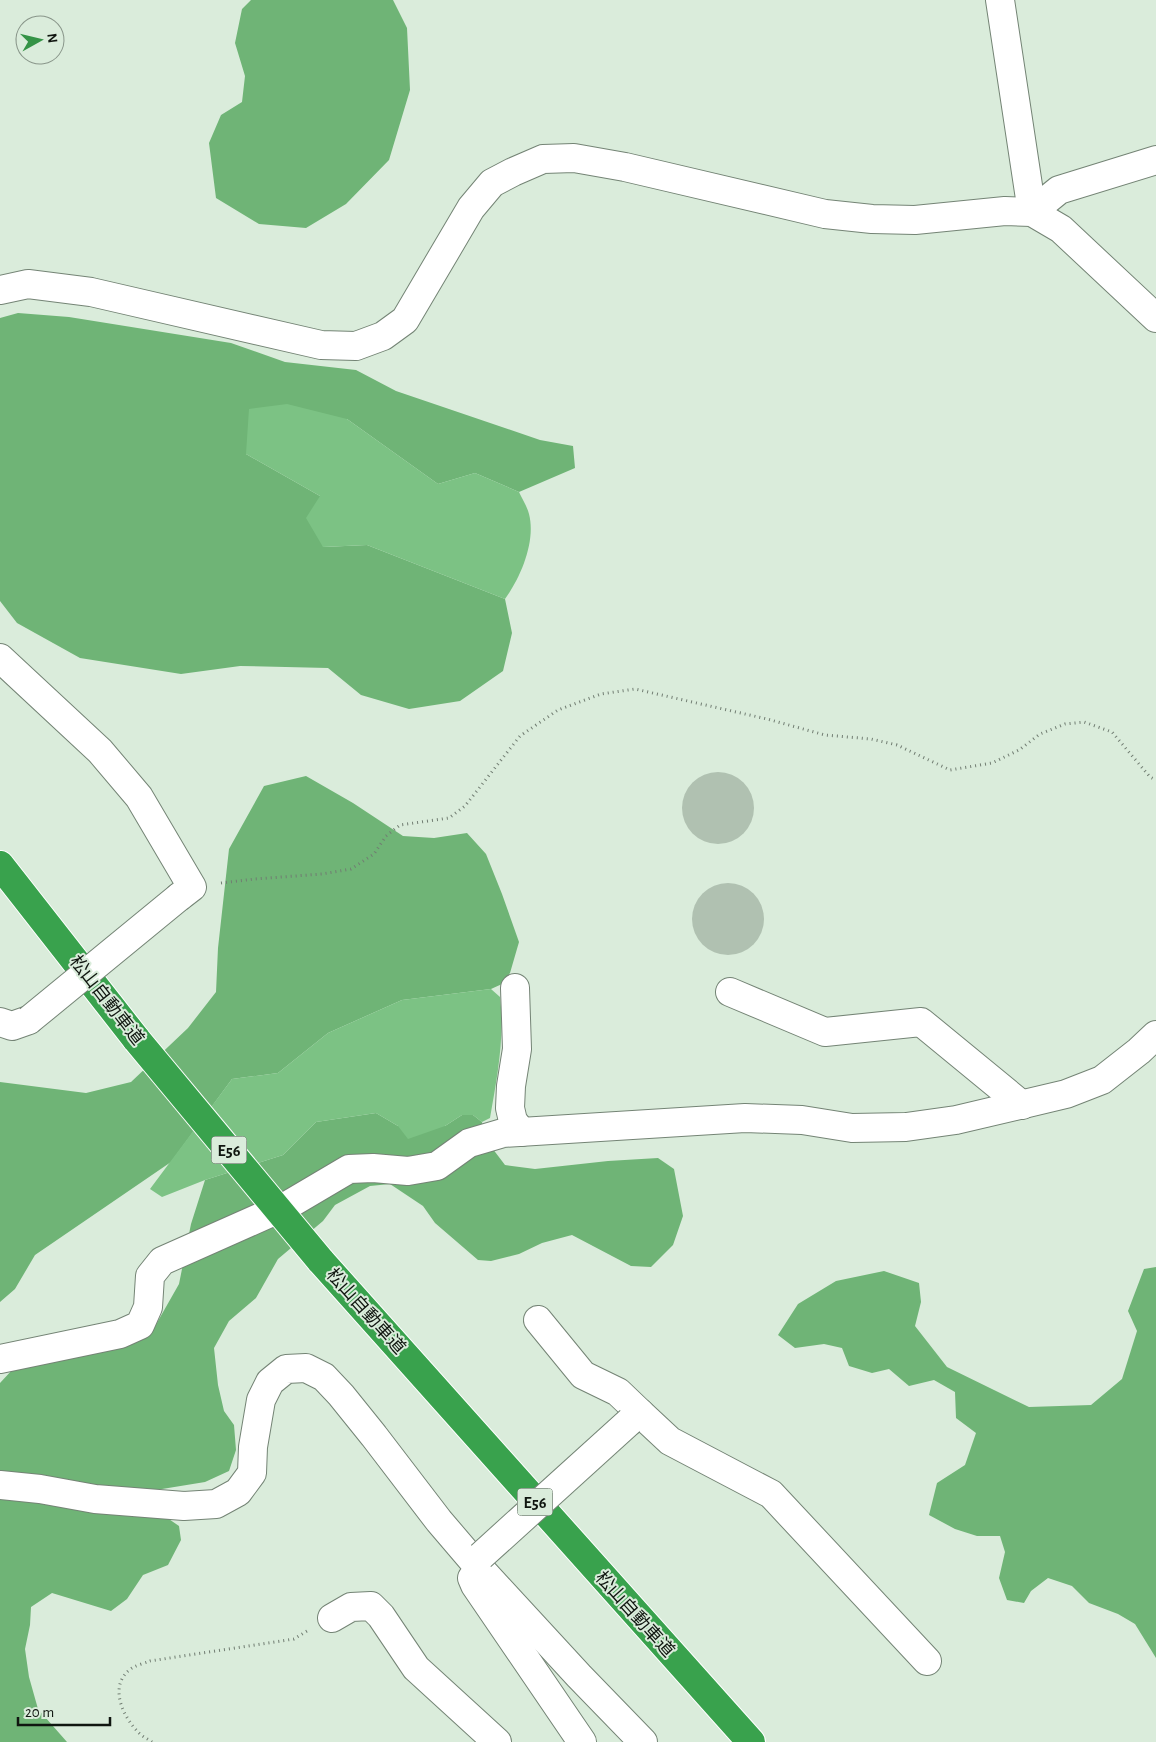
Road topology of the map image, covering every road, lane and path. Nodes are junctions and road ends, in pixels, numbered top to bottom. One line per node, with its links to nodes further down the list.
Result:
1 (1000, 0): 3 (street)
2 (1156, 160): 3 (street)
3 (1032, 212): 4 (street); 5 (street)
4 (0, 290)
5 (1156, 318)
6 (0, 658): 9 (street)
7 (1156, 780): 9 (path)
8 (0, 865): 27 (highway, 松山自動車道 / E56, bridge)
9 (185, 892): 12 (street, bridge)
10 (515, 988): 15 (street)
11 (730, 992): 14 (street)
12 (0, 1022)
13 (1156, 1035): 14 (street)
14 (1022, 1105): 15 (street)
15 (522, 1132): 17 (street)
16 (538, 1320): 18 (street)
17 (0, 1358)
18 (635, 1417): 20 (street, bridge); 22 (street)
19 (0, 1485): 20 (street)
20 (478, 1559): 25 (street); 26 (street)
21 (332, 1618): 23 (path); 24 (street)
22 (927, 1661)
23 (152, 1742)
24 (496, 1742)
25 (582, 1742)
26 (643, 1742)
27 (751, 1742)

